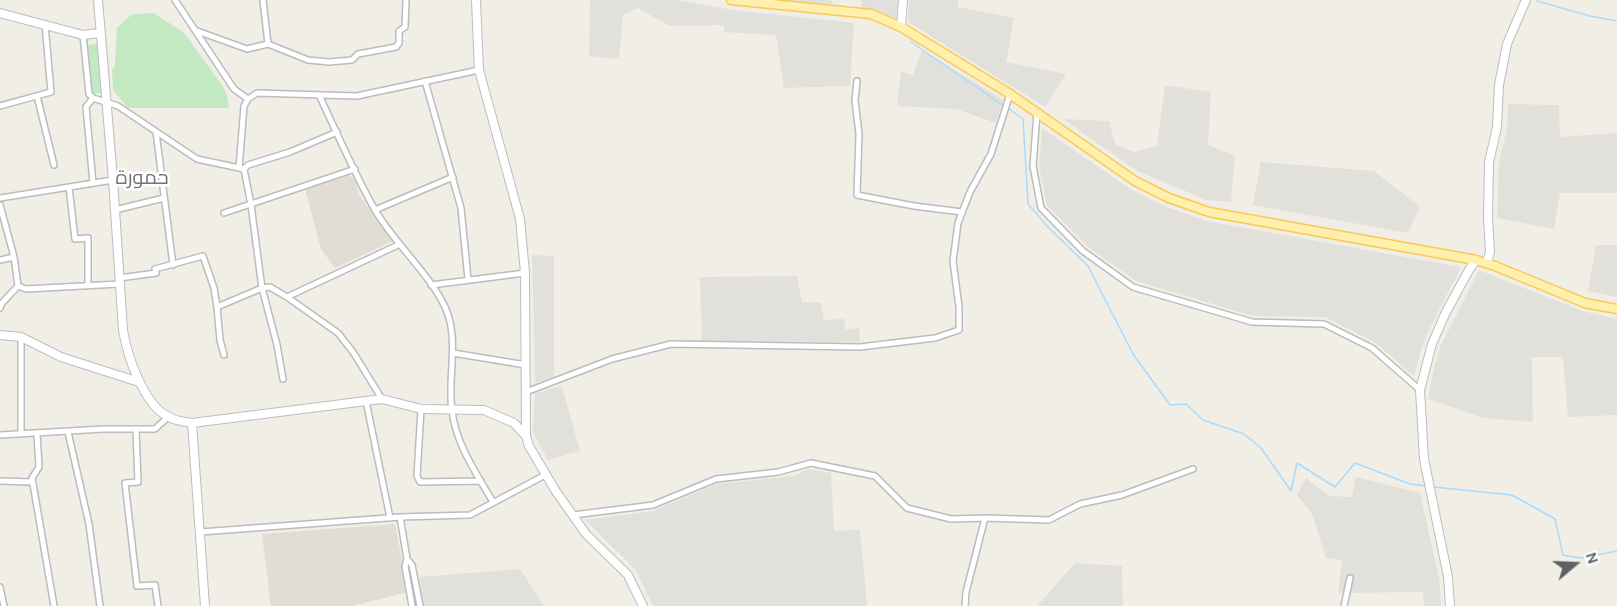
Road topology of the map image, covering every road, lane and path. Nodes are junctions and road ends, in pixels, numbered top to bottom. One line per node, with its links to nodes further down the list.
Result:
1 (98, 0): 13 (main road)
2 (175, 0): 12 (street)
3 (263, 0): 15 (street)
4 (406, 0): 15 (street)
5 (476, 0): 16 (main road)
6 (731, 0): 11 (main road)
7 (903, 0): 11 (main road)
8 (1525, 3): 48 (main road)
9 (0, 13): 10 (main road)
10 (45, 24): 14 (main road); 21 (street)
11 (901, 27): 19 (main road)
12 (197, 32): 15 (street); 23 (street)
13 (100, 33): 14 (main road); 24 (main road)
14 (83, 34): 22 (street)
15 (268, 44)
16 (479, 70): 17 (street); 50 (main road)
17 (425, 81): 20 (street); 32 (street)
18 (857, 81): 42 (street)
19 (1010, 94): 26 (main road); 42 (street)
20 (319, 95): 23 (street); 28 (street)
21 (37, 96): 25 (street); 29 (street)
22 (93, 98): 24 (street); 34 (street)
23 (248, 99): 30 (street)
24 (107, 103): 27 (street); 33 (main road)
25 (0, 106)
26 (1037, 112): 47 (main road); 68 (street)
27 (156, 132): 30 (street); 37 (street)
28 (337, 132): 30 (street); 31 (street)
29 (54, 165)
30 (242, 168): 38 (street)
31 (355, 169): 38 (street); 41 (street)
32 (453, 177): 41 (street); 51 (street)
33 (113, 180): 34 (street); 40 (main road)
34 (93, 183): 35 (street)
35 (69, 187): 36 (street); 55 (street)
36 (0, 198)
37 (164, 198): 40 (street); 49 (street)
38 (251, 205): 43 (street); 56 (street)
39 (0, 206): 45 (street)
40 (115, 210): 52 (main road)
41 (375, 210): 44 (street)
42 (962, 212): 69 (street)
43 (224, 213)
44 (398, 244): 53 (street); 57 (street)
45 (14, 257): 46 (street); 54 (street)
46 (0, 260)
47 (1476, 260): 48 (main road); 68 (main road)
48 (1487, 263): 60 (main road)
49 (173, 265): 52 (street); 58 (street)
50 (525, 273): 51 (street); 65 (main road)
51 (468, 279): 53 (street)
52 (119, 281): 55 (street); 67 (main road)
53 (431, 285): 63 (street)
54 (18, 286): 55 (street); 59 (street)
55 (88, 286)
56 (262, 288): 57 (street); 58 (street); 66 (street)
57 (287, 297): 70 (street)
58 (217, 307): 64 (street)
59 (0, 308)
60 (1617, 309)
61 (0, 335): 62 (main road)
62 (21, 337): 67 (main road); 78 (street)
63 (453, 353): 65 (street); 73 (street)
64 (224, 356)
65 (526, 365): 69 (main road)
66 (283, 379)
67 (139, 382): 74 (main road)
68 (1420, 390): 106 (main road)
69 (526, 392): 81 (main road)
70 (382, 399): 71 (main road); 72 (main road)
71 (366, 401): 75 (main road); 90 (street)
72 (421, 409): 73 (main road); 85 (street)
73 (452, 411): 81 (main road); 85 (street)
74 (168, 417): 75 (main road); 76 (street)
75 (192, 423): 92 (main road)
76 (136, 430): 77 (street); 99 (street)
77 (69, 432): 79 (street); 98 (street)
78 (21, 434): 79 (street); 80 (street)
79 (37, 434): 86 (street)
80 (0, 435)
81 (526, 436): 83 (main road)
82 (1193, 469): 91 (street)
83 (547, 474): 87 (street); 88 (main road)
84 (0, 481): 86 (street)
85 (481, 481): 87 (street)
86 (32, 482): 97 (street)
87 (493, 502): 89 (street)
88 (573, 515): 91 (street); 103 (main road)
89 (400, 517): 90 (street); 93 (street)
90 (390, 518): 92 (street)
91 (985, 518): 104 (street)
92 (201, 532): 100 (main road)
93 (407, 559): 101 (street); 102 (street)
94 (1350, 578): 105 (street)
95 (0, 587): 96 (street)
96 (4, 606)
97 (54, 606)
98 (100, 606)
99 (158, 606)
100 (205, 606)
101 (412, 606)
102 (420, 606)
103 (643, 606)
104 (966, 606)
105 (1344, 606)
106 (1450, 606)

